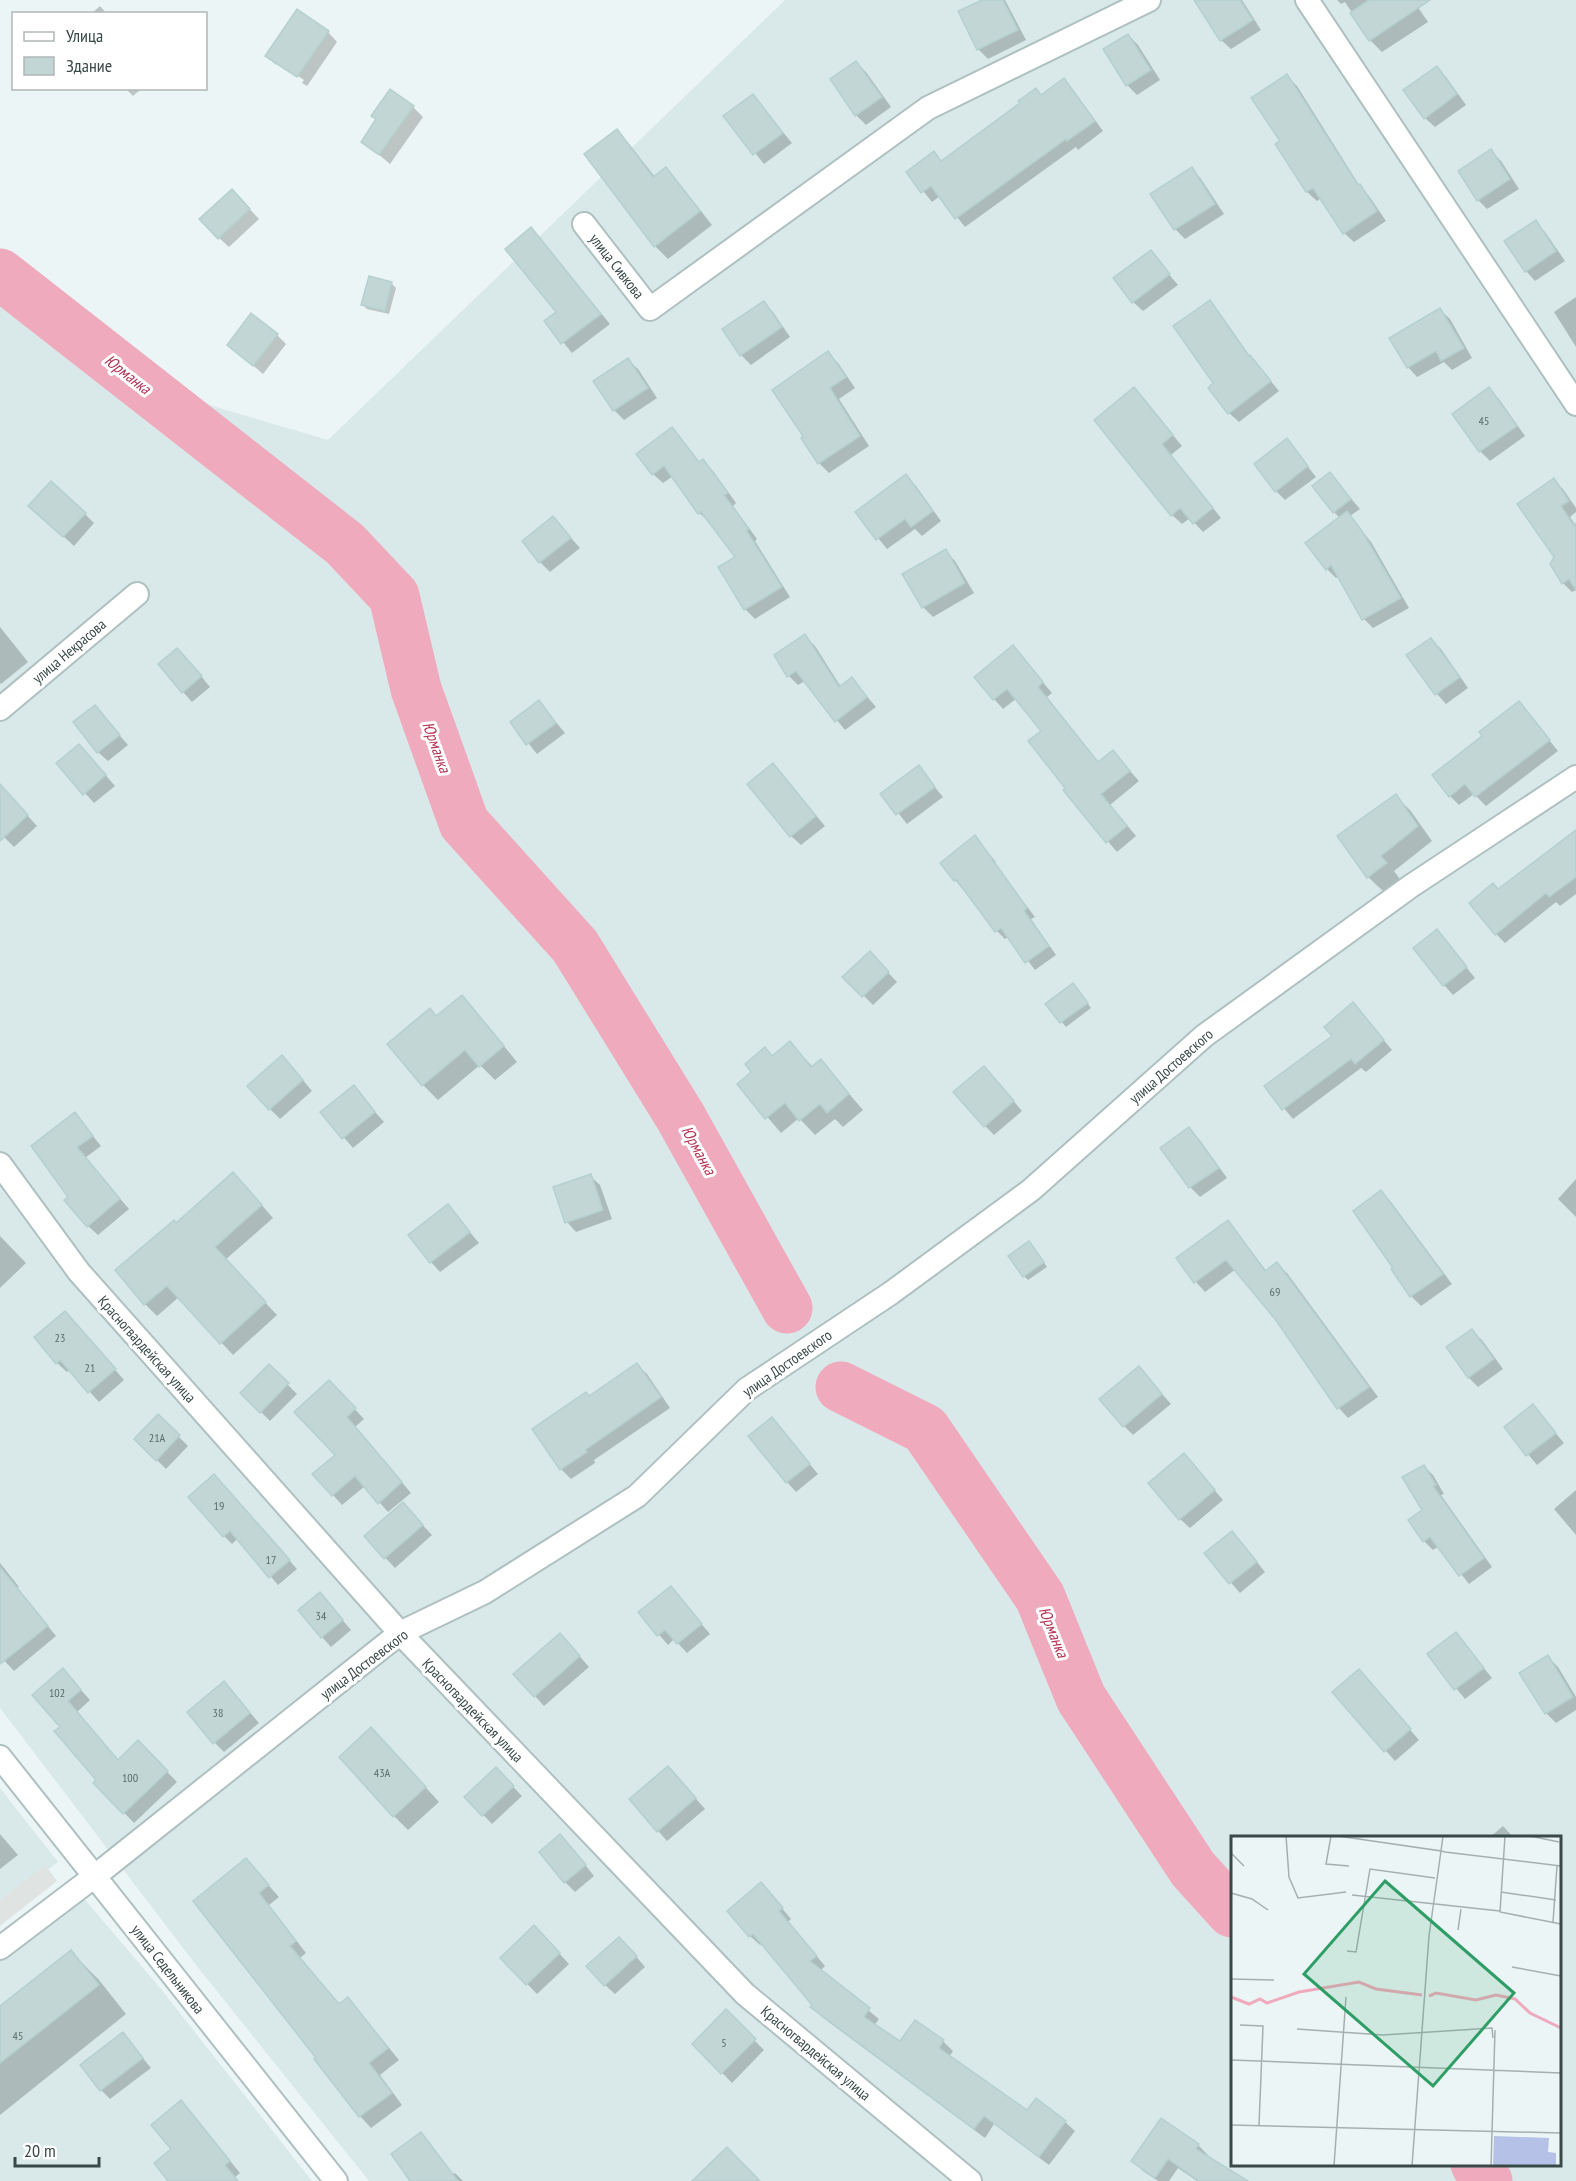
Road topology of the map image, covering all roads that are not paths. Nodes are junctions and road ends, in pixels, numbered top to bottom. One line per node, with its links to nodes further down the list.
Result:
1 (1149, 0): 3 (street, улица Сивкова)
2 (1306, 0): 4 (street)
3 (584, 224)
4 (1576, 404)
5 (137, 594): 6 (street, улица Некрасова)
6 (0, 709)
7 (1576, 777): 9 (street, улица Достоевского)
8 (0, 1164): 9 (street, Красногвардейская улица)
9 (400, 1634): 11 (street, улица Достоевского); 14 (street, Красногвардейская улица)
10 (0, 1757): 11 (street, улица Седельникова)
11 (95, 1876): 12 (street, улица Достоевского); 13 (street, улица Седельникова)
12 (0, 1948)
13 (336, 2181)
14 (970, 2181)

